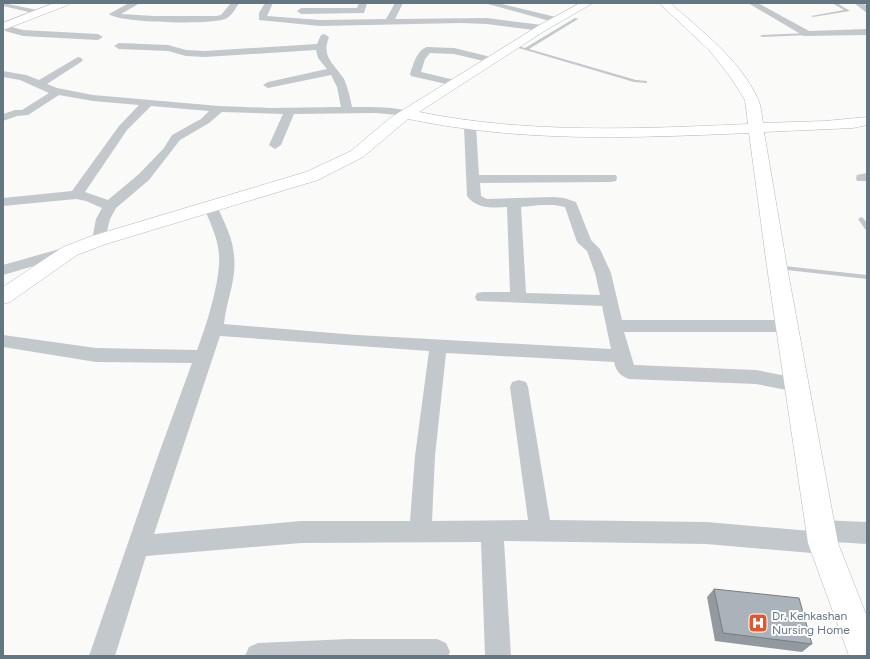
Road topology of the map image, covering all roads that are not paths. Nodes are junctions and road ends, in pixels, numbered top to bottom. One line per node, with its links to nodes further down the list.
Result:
1 (64, 3): 18 (street)
2 (136, 3): 3 (street)
3 (235, 3)
4 (270, 3): 22 (street)
5 (488, 3): 15 (street)
6 (664, 3): 51 (street)
7 (752, 3): 29 (street)
8 (834, 3): 19 (lane)
9 (858, 3): 16 (street)
10 (3, 4): 18 (street)
11 (583, 4): 21 (street)
12 (302, 7): 14 (street); 22 (street)
13 (397, 7): 17 (street); 23 (street)
14 (364, 8)
15 (519, 10): 21 (street); 24 (street)
16 (867, 10)
17 (382, 11)
18 (39, 13): 27 (street)
19 (813, 16)
20 (576, 19): 34 (lane)
21 (557, 20): 26 (street)
22 (290, 21): 25 (street)
23 (389, 21): 24 (street); 25 (street)
24 (495, 22): 26 (street)
25 (327, 23): 33 (street)
26 (542, 28): 34 (street)
27 (5, 29): 31 (street)
28 (867, 32): 29 (street)
29 (807, 34): 30 (lane)
30 (762, 36)
31 (98, 37)
32 (120, 46): 33 (street)
33 (321, 47): 37 (street)
34 (523, 49): 34 (lane); 36 (street)
35 (78, 60): 40 (street)
36 (492, 60): 39 (street); 39 (street)
37 (333, 70): 41 (street); 45 (street)
38 (3, 74): 40 (street)
39 (455, 83): 47 (street)
40 (40, 84): 42 (street)
41 (268, 85)
42 (57, 92): 43 (street); 48 (street)
43 (149, 102): 44 (street); 55 (street)
44 (219, 109): 46 (street); 58 (street)
45 (347, 110): 46 (street); 47 (street)
46 (290, 111): 52 (street)
47 (406, 114): 50 (street); 59 (street)
48 (3, 118)
49 (867, 121): 51 (street)
50 (470, 127): 51 (street); 54 (street)
51 (755, 128): 64 (street)
52 (275, 145)
53 (611, 178): 54 (street)
54 (474, 179): 57 (street)
55 (76, 195): 56 (street); 58 (street)
56 (3, 202)
57 (514, 203): 69 (street); 70 (street)
58 (110, 206): 62 (street)
59 (210, 206): 62 (street); 73 (street)
60 (861, 219): 61 (lane)
61 (867, 228)
62 (99, 240): 63 (street)
63 (70, 251): 65 (street); 67 (street)
64 (777, 267): 66 (lane); 72 (street)
65 (3, 270)
66 (867, 277)
67 (3, 296)
68 (484, 297): 69 (street)
69 (518, 298): 70 (street)
70 (609, 301): 71 (street)
71 (614, 326): 72 (street); 76 (street)
72 (787, 326): 78 (street)
73 (214, 329): 75 (street); 77 (street)
74 (3, 341): 77 (street)
75 (438, 346): 76 (street); 82 (street)
76 (621, 356): 78 (street)
77 (204, 357): 85 (street)
78 (797, 385): 84 (street)
79 (519, 387): 80 (street)
80 (541, 530): 81 (street); 84 (street)
81 (492, 531): 82 (street); 89 (street)
82 (420, 532): 85 (street)
83 (867, 533): 84 (street)
84 (822, 537): 90 (street)
85 (138, 546): 87 (street)
86 (437, 652): 88 (street)
87 (102, 656)
88 (258, 656)
89 (498, 656)
90 (866, 656)

